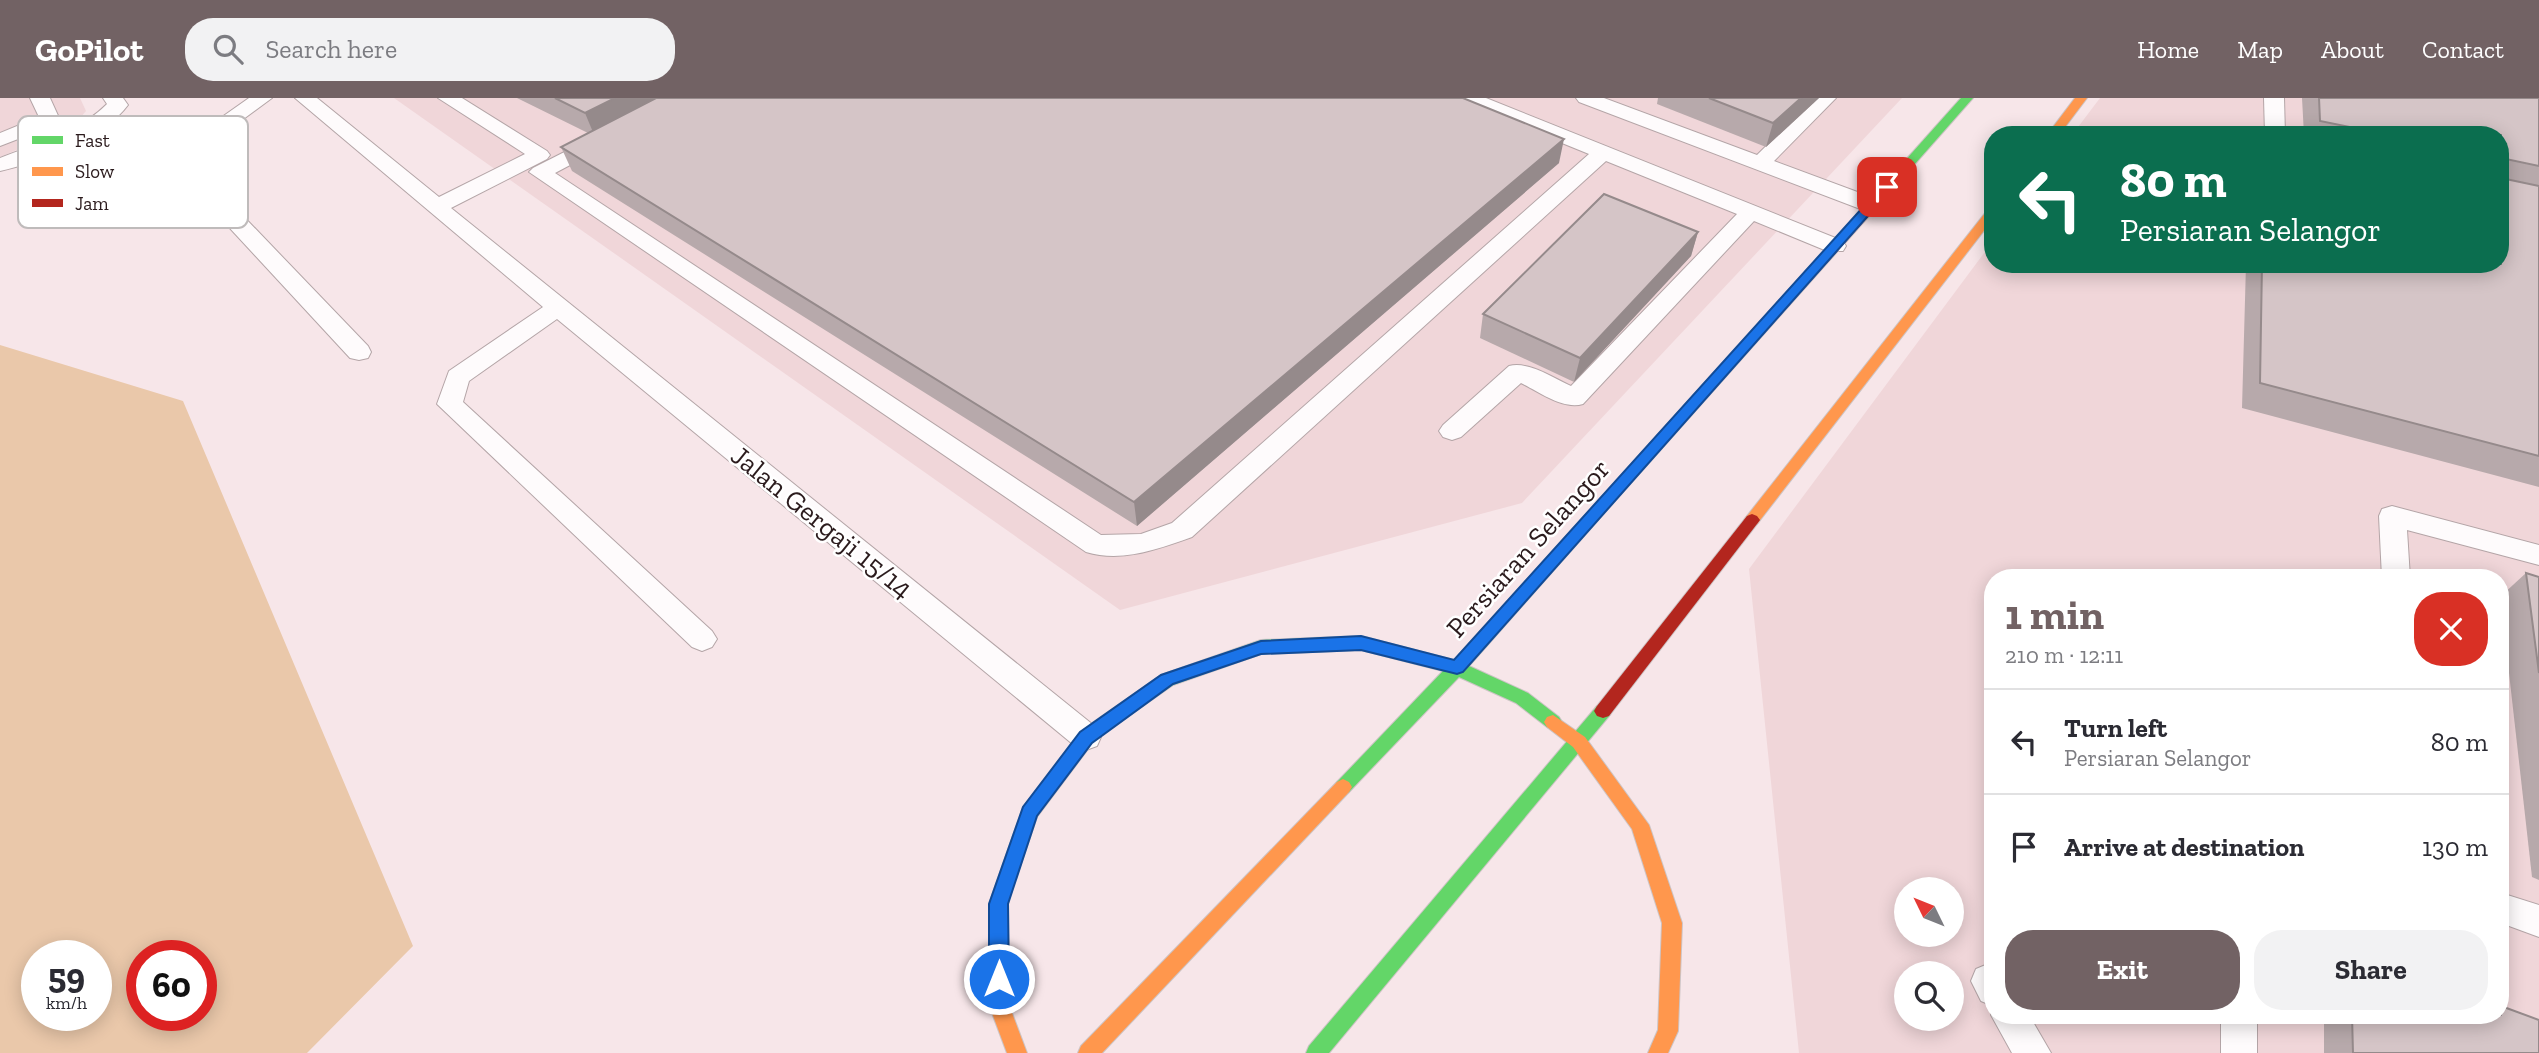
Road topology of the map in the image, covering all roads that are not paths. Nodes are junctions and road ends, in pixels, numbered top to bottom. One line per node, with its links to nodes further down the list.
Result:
1 (40, 98): 12 (lane)
2 (113, 98): 13 (lane)
3 (262, 98): 14 (lane)
4 (305, 98): 25 (lane, Jalan Gergaji 15/14)
5 (448, 98): 25 (lane)
6 (1468, 98): 20 (lane)
7 (1586, 98): 22 (lane)
8 (1826, 98): 22 (lane)
9 (1967, 98): 24 (main road, Persiaran Selangor)
10 (2081, 98): 15 (main road)
11 (2274, 98): 16 (lane)
12 (48, 116)
13 (109, 116)
14 (236, 116)
15 (2060, 126)
16 (2275, 126)
17 (18, 133): 19 (lane)
18 (612, 135): 20 (lane)
19 (0, 140)
20 (1604, 152): 26 (lane)
21 (18, 158): 23 (lane)
22 (1760, 164): 24 (lane)
23 (0, 165)
24 (1871, 205): 29 (main road, Persiaran Selangor)
25 (436, 207): 30 (lane, Jalan Gergaji 15/14)
26 (1751, 212): 29 (lane); 32 (lane)
27 (1984, 223): 38 (main road)
28 (242, 228): 31 (lane)
29 (1835, 246): 36 (main road, Persiaran Selangor)
30 (558, 307): 35 (lane); 37 (lane, Jalan Gergaji 15/14)
31 (359, 352)
32 (1452, 431)
33 (2539, 555): 34 (lane)
34 (2395, 569)
35 (702, 639)
36 (1457, 668): 37 (main road); 38 (main road); 44 (main road, Persiaran Selangor)
37 (1086, 737): 43 (main road)
38 (1579, 742): 45 (main road); 46 (main road)
39 (2509, 911): 40 (lane)
40 (2539, 921)
41 (2015, 1024): 47 (lane)
42 (2239, 1024): 48 (lane)
43 (1017, 1053)
44 (1088, 1053)
45 (1316, 1053)
46 (1658, 1053)
47 (2033, 1053)
48 (2239, 1053)

